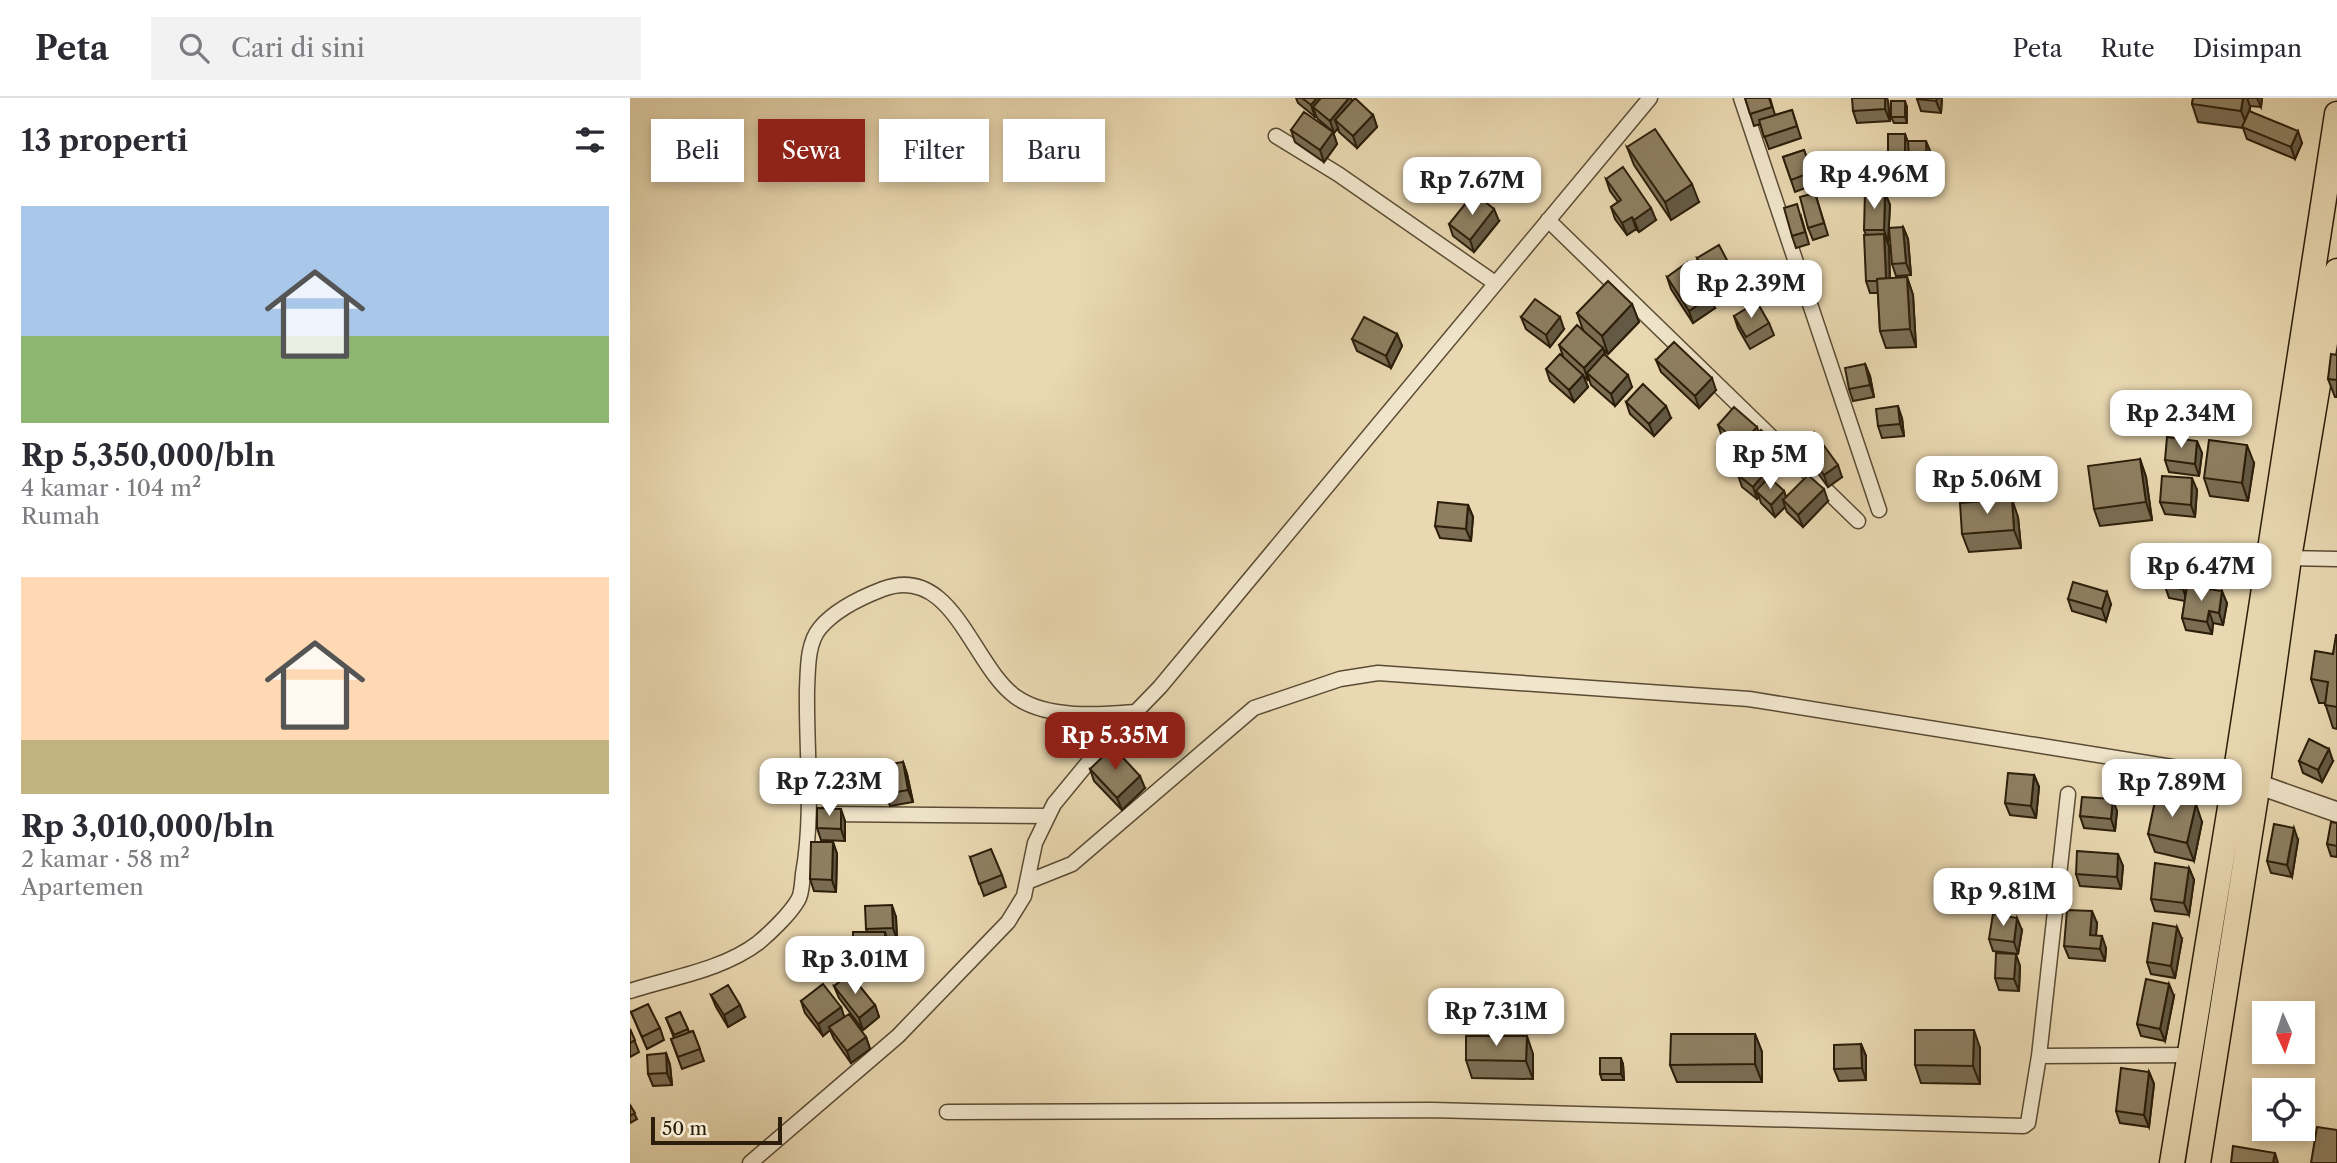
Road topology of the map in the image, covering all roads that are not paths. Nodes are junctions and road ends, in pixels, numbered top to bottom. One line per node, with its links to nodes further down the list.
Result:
1 (1650, 98): 5 (street)
2 (1741, 98): 8 (street)
3 (2337, 114): 10 (highway)
4 (1276, 136): 7 (street)
5 (1548, 220): 7 (street); 9 (street)
6 (2337, 271): 10 (highway)
7 (1495, 283): 12 (street)
8 (1879, 510)
9 (1858, 521)
10 (2279, 558): 11 (street); 13 (highway)
11 (2337, 559)
12 (1135, 712): 16 (street); 17 (street)
13 (2247, 780): 15 (street); 18 (street); 19 (highway); 20 (highway)
14 (2068, 794): 23 (street)
15 (2337, 811)
16 (809, 814): 17 (street); 21 (street)
17 (1048, 816): 18 (street)
18 (1027, 882): 25 (street)
19 (2210, 930): 20 (street); 22 (highway)
20 (2235, 933): 27 (highway)
21 (630, 991)
22 (2190, 1055): 23 (street); 26 (highway)
23 (2039, 1056): 24 (street)
24 (947, 1112)
25 (750, 1163)
26 (2172, 1163)
27 (2198, 1163)

